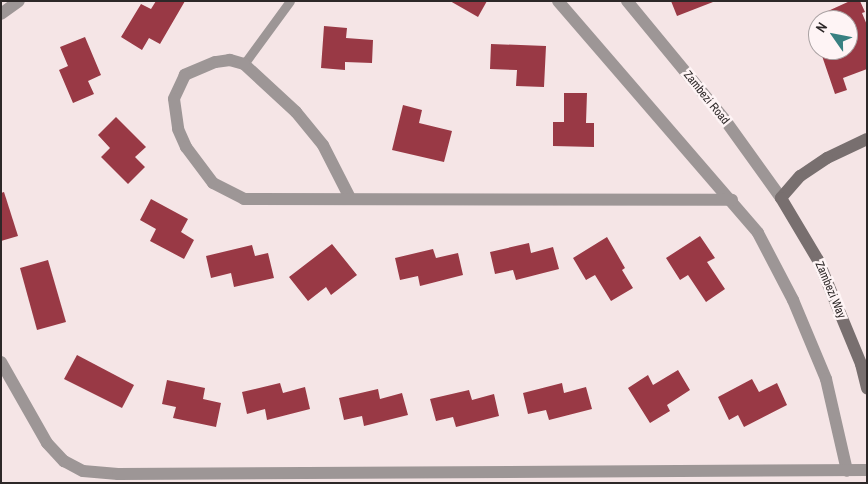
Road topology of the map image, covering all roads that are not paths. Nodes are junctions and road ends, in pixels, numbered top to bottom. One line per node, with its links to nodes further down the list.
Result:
1 (290, 1): 6 (lane)
2 (558, 1): 10 (street)
3 (627, 1): 9 (street, Zambezi Road)
4 (14, 3): 5 (street)
5 (1, 14)
6 (244, 64): 8 (street); 8 (street)
7 (867, 139): 9 (main road)
8 (350, 198): 10 (street)
9 (781, 198): 12 (main road, Zambezi Way)
10 (732, 200): 14 (street)
11 (1, 362): 14 (street)
12 (867, 388)
13 (867, 470): 14 (street)
14 (847, 471)

